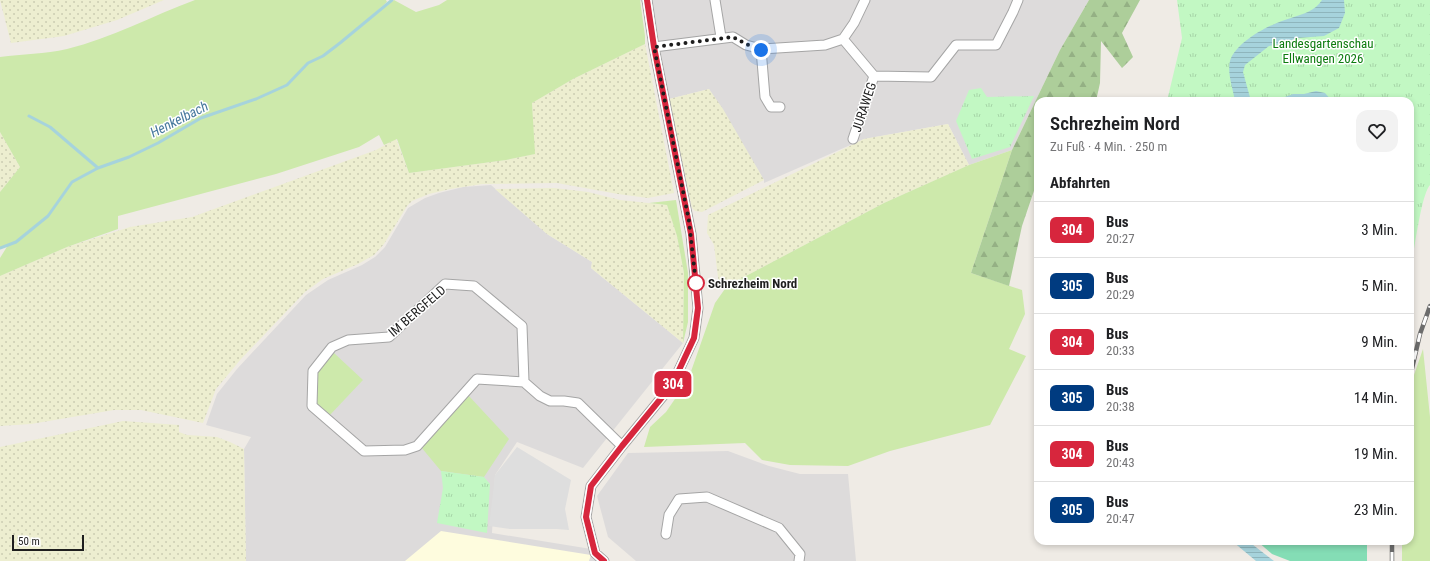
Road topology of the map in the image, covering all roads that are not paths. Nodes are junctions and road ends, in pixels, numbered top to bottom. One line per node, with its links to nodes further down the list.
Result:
1 (715, 0): 5 (street)
2 (865, 0): 6 (street)
3 (1018, 0): 9 (street, JURAWEG)
4 (647, 2): 7 (street)
5 (721, 37): 7 (street); 8 (street)
6 (843, 39): 8 (street); 9 (street, JURAWEG)
7 (654, 47): 13 (street)
8 (761, 50): 10 (street)
9 (874, 76): 11 (street, JURAWEG)
10 (780, 107)
11 (853, 139)
12 (524, 382): 12 (street, IM BERGFELD); 13 (street)
13 (622, 446): 15 (street)
14 (666, 534): 17 (street)
15 (593, 557): 16 (street)
16 (604, 561)
17 (799, 561)

